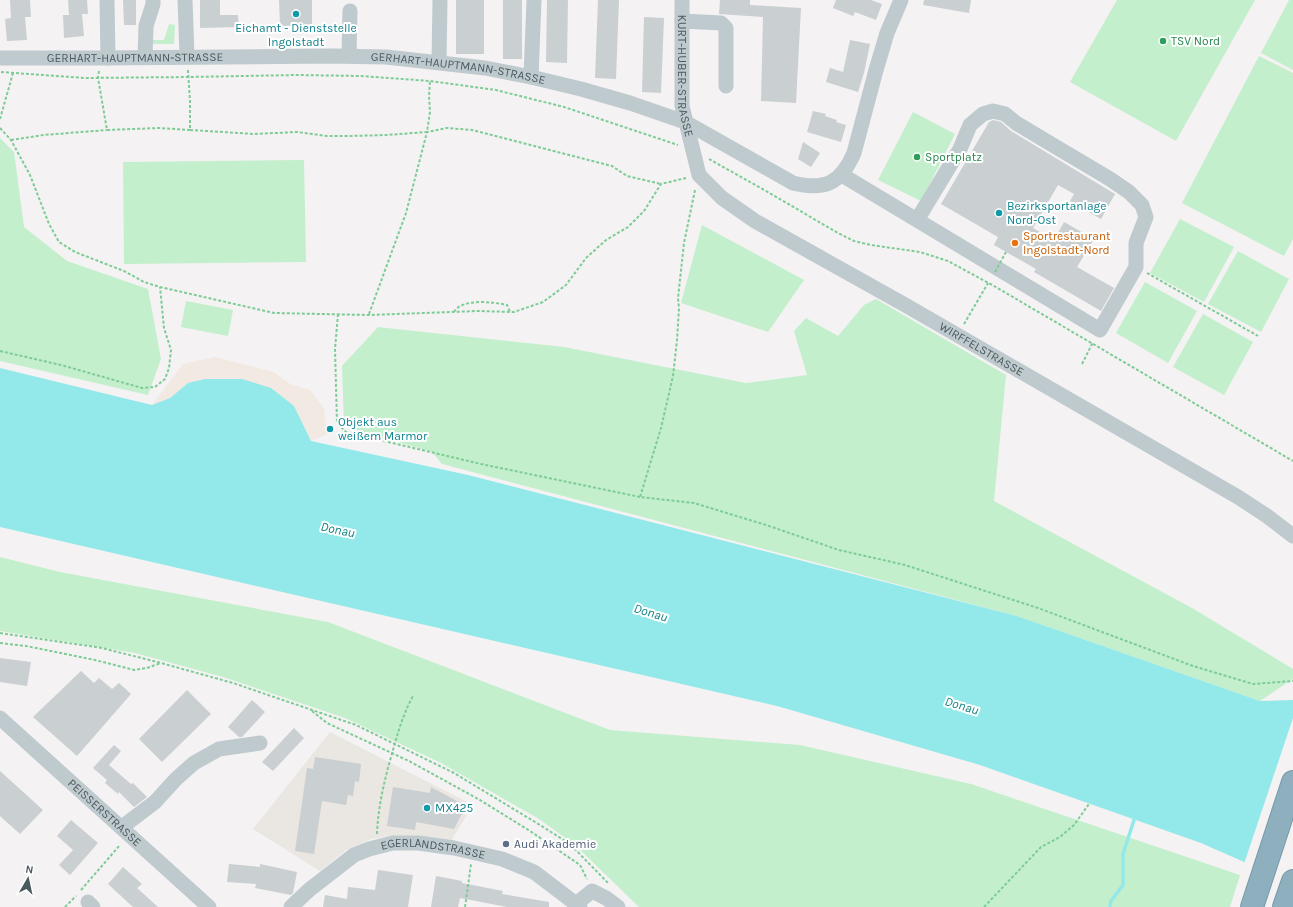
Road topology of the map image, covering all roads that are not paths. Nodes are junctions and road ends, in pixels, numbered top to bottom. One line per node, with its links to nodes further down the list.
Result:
1 (107, 0): 16 (street)
2 (146, 0): 11 (street)
3 (153, 0): 11 (street)
4 (185, 0): 12 (street)
5 (440, 0): 17 (street)
6 (534, 0): 18 (street)
7 (682, 0): 10 (street, KURT-HUBER-STRASSE)
8 (901, 0): 22 (street)
9 (350, 11): 13 (street)
10 (682, 21): 19 (street); 20 (street, KURT-HUBER-STRASSE)
11 (146, 26): 14 (street)
12 (187, 56): 13 (street, GERHART-HAUPTMANN-STRASSE); 14 (street, GERHART-HAUPTMANN-STRASSE)
13 (349, 56): 17 (street, GERHART-HAUPTMANN-STRASSE)
14 (145, 57): 16 (street, GERHART-HAUPTMANN-STRASSE)
15 (7, 58): 16 (street, GERHART-HAUPTMANN-STRASSE)
16 (108, 58)
17 (439, 62): 18 (street, GERHART-HAUPTMANN-STRASSE)
18 (531, 76): 20 (street, GERHART-HAUPTMANN-STRASSE)
19 (726, 86)
20 (685, 122): 21 (street, KURT-HUBER-STRASSE); 22 (street, GERHART-HAUPTMANN-STRASSE)
21 (692, 150): 24 (street, WIRFFELSTRASSE)
22 (842, 175): 23 (street)
23 (917, 220): 23 (street)
24 (1292, 534)
25 (0, 718): 28 (street, PEISSERSTRASSE)
26 (260, 743): 28 (street)
27 (1293, 782): 34 (highway)
28 (126, 831): 31 (street, PEISSERSTRASSE)
29 (1293, 881): 35 (highway)
30 (578, 906): 32 (street, EGERLANDSTRASSE); 33 (street)
31 (209, 907)
32 (291, 907)
33 (618, 907)
34 (1252, 907)
35 (1284, 907)

